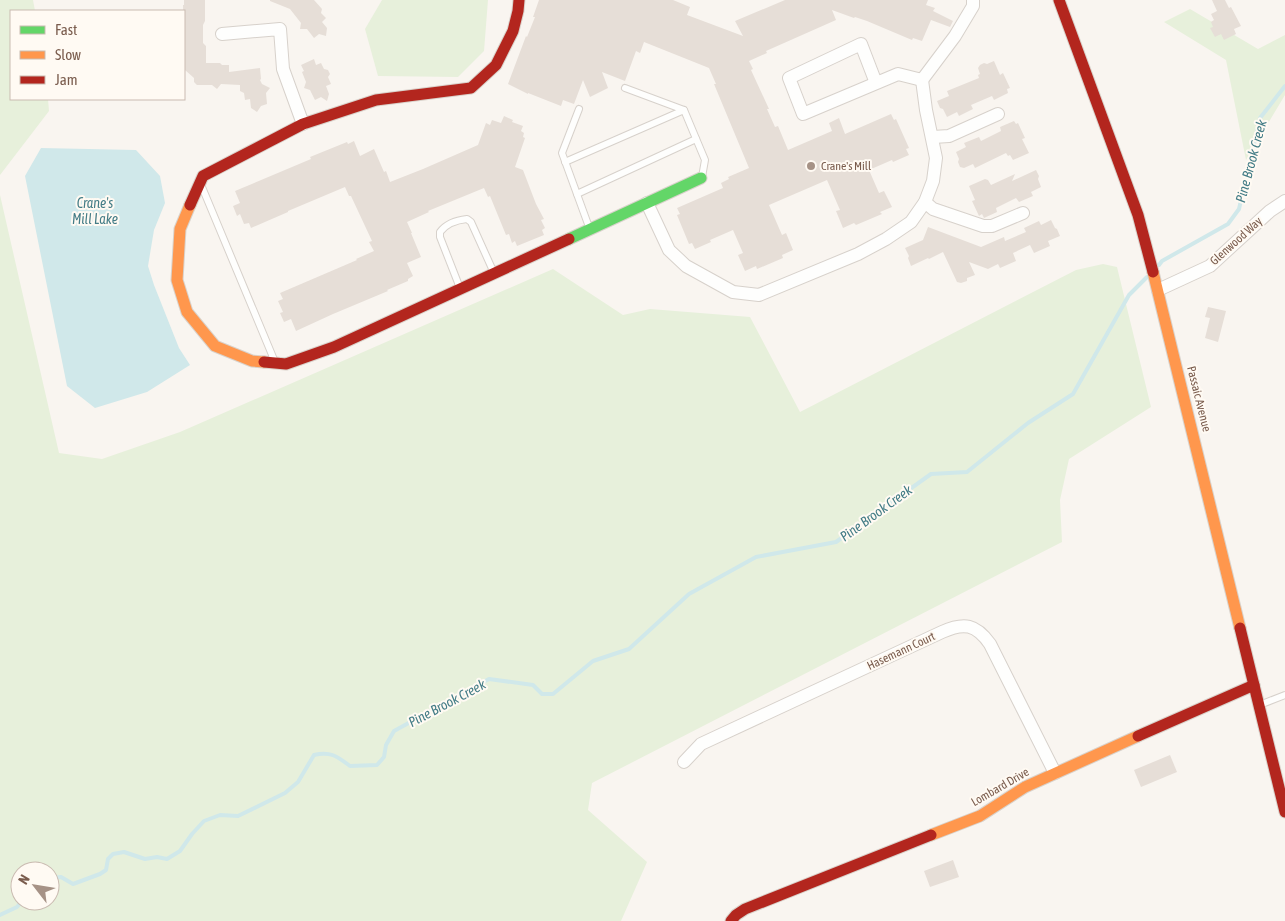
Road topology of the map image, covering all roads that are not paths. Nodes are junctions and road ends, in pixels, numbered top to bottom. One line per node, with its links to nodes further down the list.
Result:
1 (519, 0): 11 (street)
2 (973, 0): 5 (street)
3 (1059, 0): 24 (street, Passaic Avenue)
4 (222, 34): 11 (street)
5 (922, 80): 6 (street); 12 (street)
6 (876, 83): 6 (street)
7 (626, 88): 9 (lane)
8 (579, 109): 14 (lane)
9 (684, 110): 13 (lane); 14 (lane)
10 (998, 114): 12 (street)
11 (304, 124): 16 (street)
12 (933, 137): 19 (street)
13 (696, 139): 15 (lane); 17 (lane)
14 (565, 162): 17 (lane)
15 (701, 178): 20 (street)
16 (200, 183): 26 (lane); 26 (street)
17 (577, 194): 22 (lane)
18 (1285, 201): 24 (street, Glenwood Way)
19 (925, 202): 20 (street); 21 (street)
20 (647, 203): 22 (street)
21 (1022, 213)
22 (590, 229): 23 (street)
23 (494, 274): 25 (street); 25 (lane)
24 (1157, 285): 27 (street, Passaic Avenue)
25 (461, 289): 26 (street)
26 (276, 363)
27 (1254, 685): 29 (street, Passaic Avenue); 31 (street, Lombard Drive)
28 (1285, 696): 29 (lane)
29 (1258, 705): 32 (street, Passaic Avenue)
30 (684, 762): 31 (street, Hasemann Court)
31 (1055, 773): 33 (street, Lombard Drive)
32 (1285, 812)
33 (731, 921)

